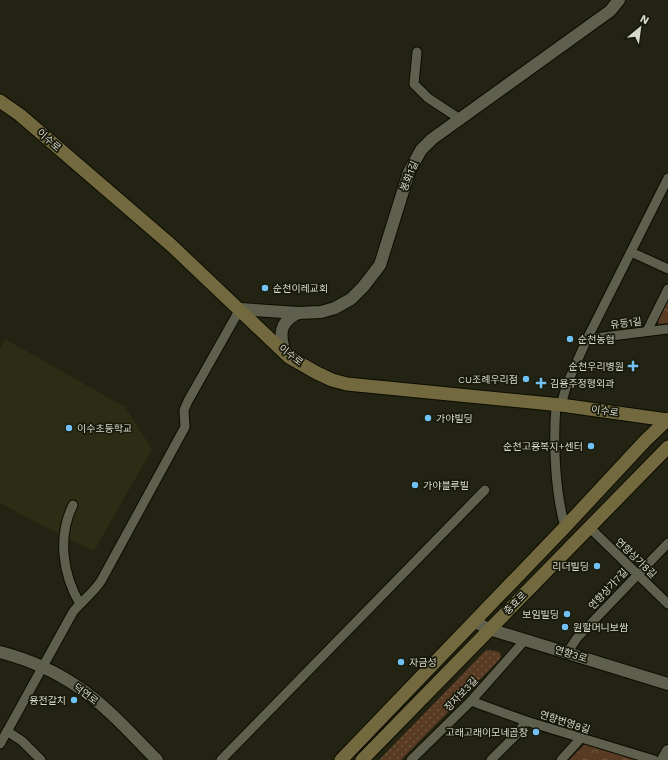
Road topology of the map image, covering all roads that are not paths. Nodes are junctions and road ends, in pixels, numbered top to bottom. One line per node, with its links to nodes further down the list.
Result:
1 (619, 0): 3 (street, 봉화1길)
2 (626, 0): 3 (street)
3 (610, 11): 6 (street, 봉화1길)
4 (418, 52): 6 (street)
5 (0, 101): 11 (main road, 이수로)
6 (460, 119): 12 (street, 봉화1길)
7 (668, 178): 8 (street)
8 (631, 252): 9 (street); 15 (street)
9 (668, 269)
10 (668, 289): 14 (street)
11 (240, 309): 12 (street, 봉화1길); 16 (main road, 이수로); 28 (street)
12 (298, 313): 16 (street)
13 (668, 329): 14 (street, 유동1길)
14 (647, 331): 15 (street, 유동1길)
15 (587, 339): 17 (street)
16 (285, 353): 17 (main road, 이수로)
17 (558, 406): 18 (main road, 이수로); 24 (street)
18 (639, 416): 19 (main road, 이수로); 20 (main road)
19 (668, 420): 20 (main road, 충효로)
20 (644, 441): 24 (main road, 충효로)
21 (668, 447): 25 (main road, 충효로)
22 (484, 490): 45 (street)
23 (73, 505): 28 (street)
24 (565, 527): 30 (main road, 충효로)
25 (589, 527): 27 (street, 연향상가8길); 31 (main road, 충효로)
26 (668, 543): 27 (street, 연향상가7길)
27 (638, 574): 29 (street, 연향상가8길); 34 (street, 연향상가7길)
28 (80, 604): 35 (street)
29 (668, 604)
30 (475, 622): 31 (street, 연향3로); 46 (main road, 충효로)
31 (489, 629): 32 (street, 연향3로); 47 (main road, 충효로)
32 (525, 640): 34 (street, 연향3로); 37 (street, 장자보3길)
33 (0, 652): 35 (street, 덕연로)
34 (567, 653): 36 (street, 연향3로)
35 (43, 667): 39 (street); 44 (street, 덕연로)
36 (668, 684)
37 (471, 701): 38 (street, 연향번영8길); 48 (street, 장자보3길)
38 (526, 721): 40 (street, 연향번영8길); 49 (street)
39 (7, 731): 41 (street); 43 (street)
40 (581, 738): 50 (street); 51 (street, 연향번영8길)
41 (0, 744)
42 (668, 751): 52 (street)
43 (41, 760)
44 (157, 760)
45 (221, 760)
46 (341, 760)
47 (362, 760)
48 (411, 760)
49 (491, 760)
50 (561, 760)
51 (654, 760)
52 (663, 760)

